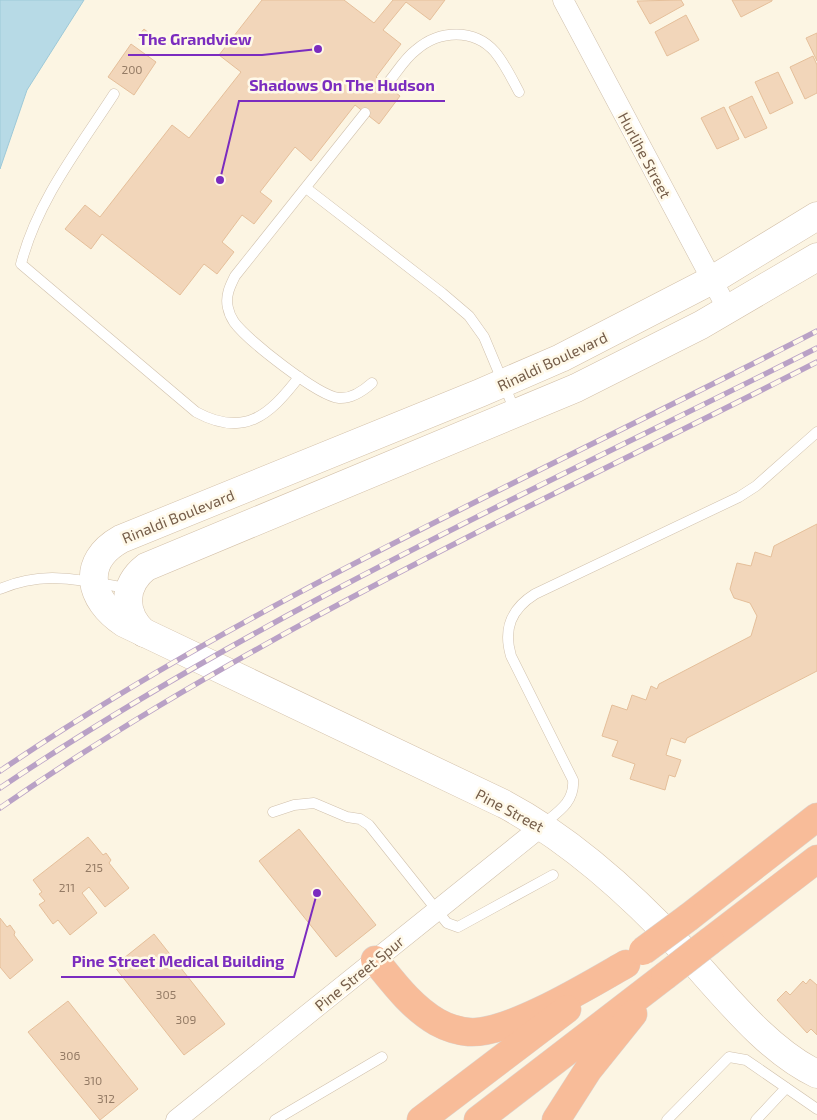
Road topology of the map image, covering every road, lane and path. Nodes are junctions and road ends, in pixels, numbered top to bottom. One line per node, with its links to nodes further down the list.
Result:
1 (563, 0): 9 (street, Hurlihe Street)
2 (386, 85): 3 (lane)
3 (519, 92)
4 (114, 94): 11 (lane)
5 (365, 113): 6 (lane)
6 (306, 188): 11 (lane); 13 (lane)
7 (817, 216): 9 (street, Rinaldi Boulevard)
8 (817, 257): 10 (street)
9 (712, 280): 10 (street, Hurlihe Street); 13 (street, Rinaldi Boulevard)
10 (728, 310): 14 (street)
11 (299, 377): 12 (lane)
12 (372, 383)
13 (504, 383): 14 (lane); 16 (street, Rinaldi Boulevard)
14 (516, 415): 17 (street)
15 (817, 432): 22 (lane)
16 (94, 583): 17 (lane); 18 (lane); 19 (street)
17 (129, 588): 19 (street)
18 (0, 589)
19 (144, 633): 22 (street, Pine Street)
20 (273, 812): 25 (lane)
21 (817, 817): 26 (highway, bridge)
22 (542, 826): 25 (street, Pine Street Spur); 30 (street, Pine Street)
23 (817, 859): 28 (highway, bridge)
24 (553, 875): 25 (lane)
25 (436, 910): 27 (street, Pine Street Spur)
26 (635, 958): 27 (highway); 35 (highway)
27 (375, 960): 33 (street, Pine Street Spur)
28 (665, 976): 36 (highway); 37 (highway)
29 (382, 1057): 34 (lane)
30 (817, 1074)
31 (786, 1088): 32 (lane); 38 (lane); 39 (lane)
32 (817, 1110)
33 (176, 1120)
34 (274, 1120)
35 (421, 1120)
36 (478, 1120)
37 (556, 1120)
38 (667, 1120)
39 (756, 1120)

